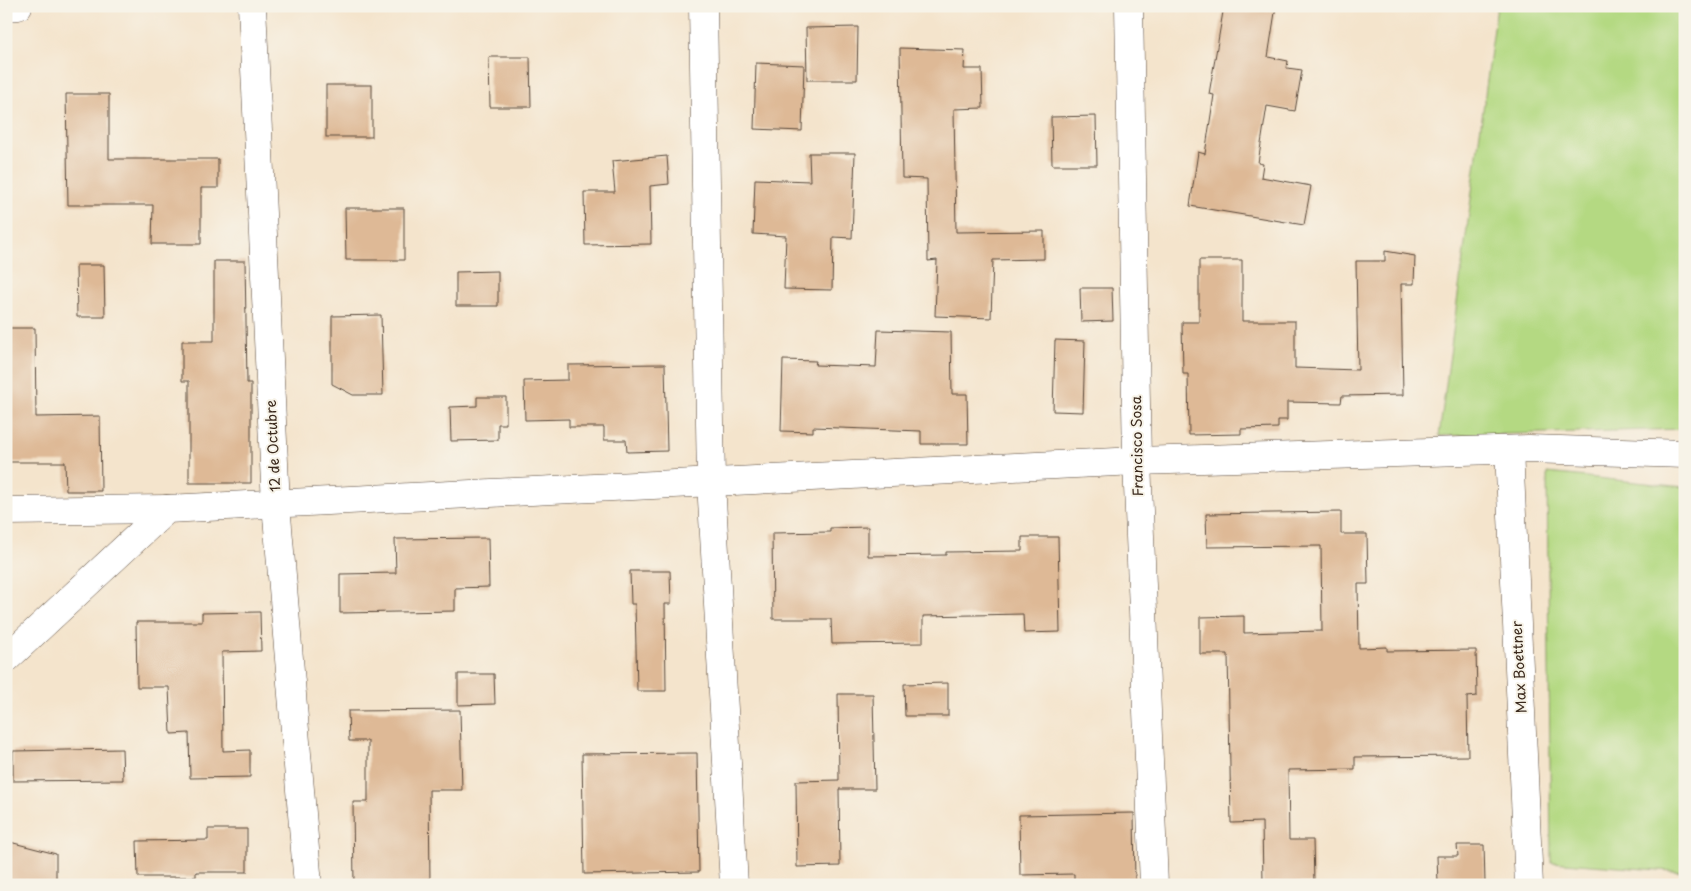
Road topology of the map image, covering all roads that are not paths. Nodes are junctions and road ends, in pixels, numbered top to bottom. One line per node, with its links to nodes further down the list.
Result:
1 (18, 6): 5 (street)
2 (252, 6): 10 (street, 12 de Octubre)
3 (703, 6): 9 (street)
4 (1129, 6): 8 (street, Francisco Sosa)
5 (6, 7)
6 (1509, 450): 7 (street); 8 (street); 17 (street, Max Boettner)
7 (1685, 454)
8 (1137, 461): 9 (street); 16 (street, Francisco Sosa)
9 (711, 482): 10 (street); 15 (street)
10 (276, 504): 11 (street); 14 (street, 12 de Octubre)
11 (167, 509): 12 (street); 13 (street)
12 (6, 511)
13 (6, 660)
14 (308, 885)
15 (734, 885)
16 (1154, 885)
17 (1529, 885)

